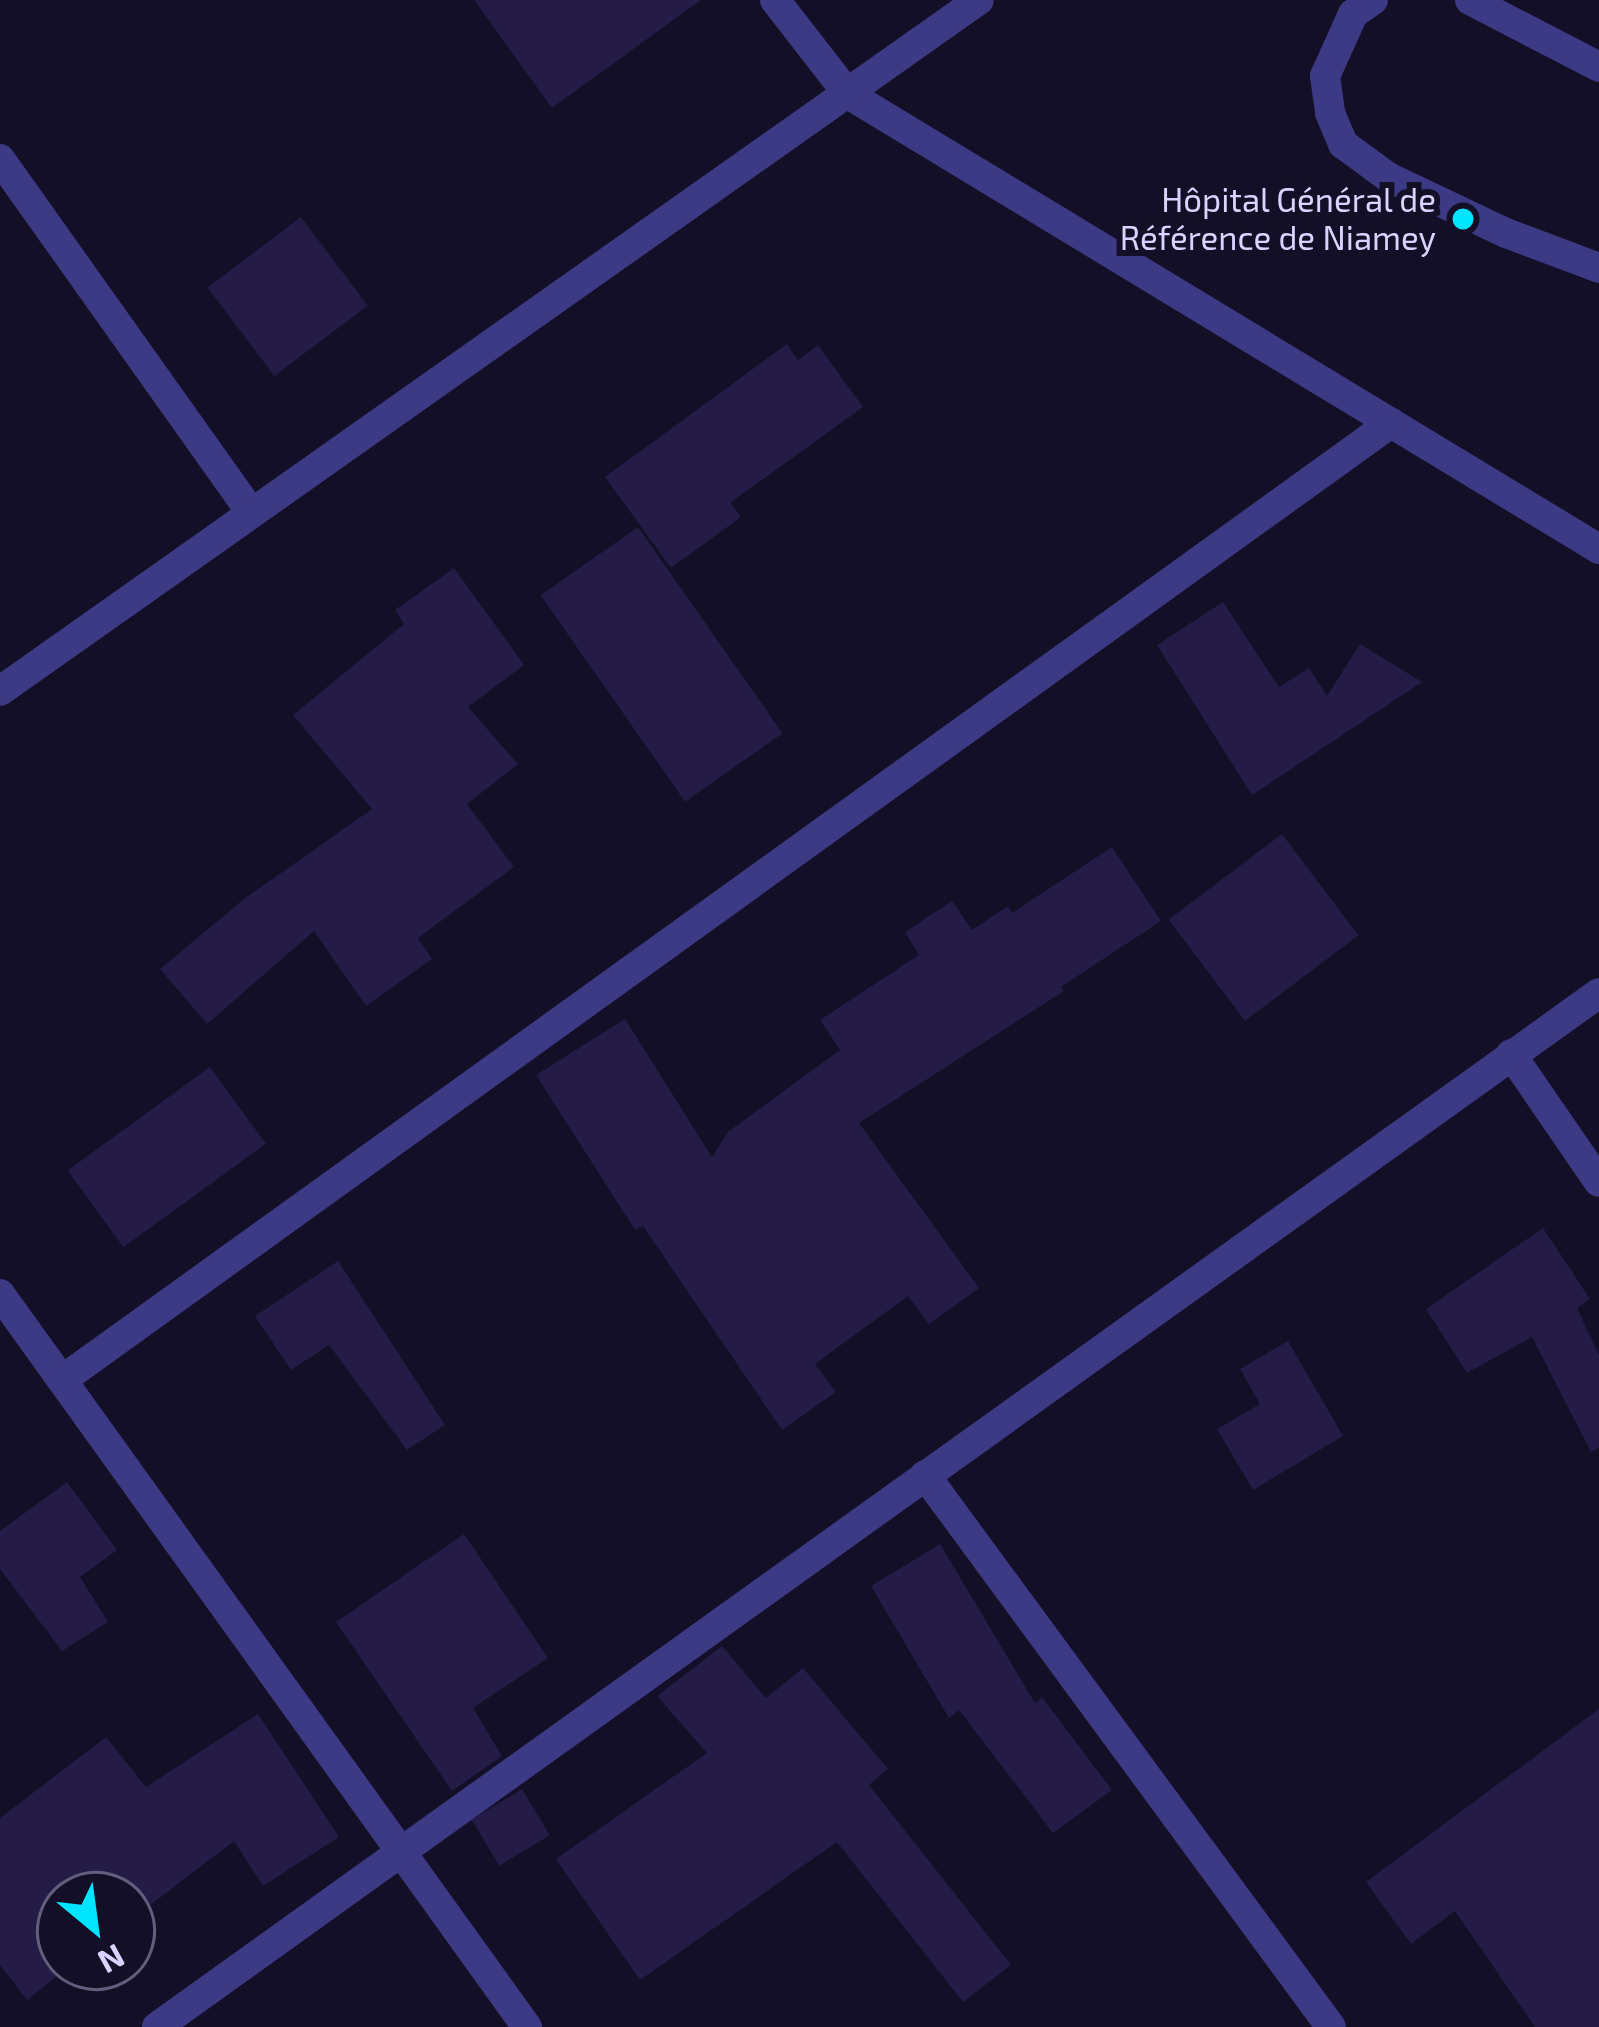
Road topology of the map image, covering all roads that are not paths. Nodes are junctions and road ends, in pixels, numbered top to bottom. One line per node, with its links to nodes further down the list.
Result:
1 (775, 0): 6 (street)
2 (979, 0): 6 (street)
3 (1372, 0): 8 (street)
4 (1470, 0): 5 (street)
5 (1599, 67)
6 (848, 94): 9 (street); 10 (street)
7 (0, 159): 10 (street)
8 (1599, 268)
9 (1391, 423): 11 (street); 17 (street)
10 (250, 511): 12 (street)
11 (1599, 549)
12 (0, 691)
13 (1599, 993): 14 (street)
14 (1511, 1054): 15 (street); 18 (street)
15 (1599, 1182)
16 (0, 1294): 17 (street)
17 (62, 1381): 19 (street)
18 (925, 1474): 19 (street); 22 (street)
19 (401, 1851): 20 (street); 21 (street)
20 (157, 2027)
21 (527, 2027)
22 (1330, 2027)

